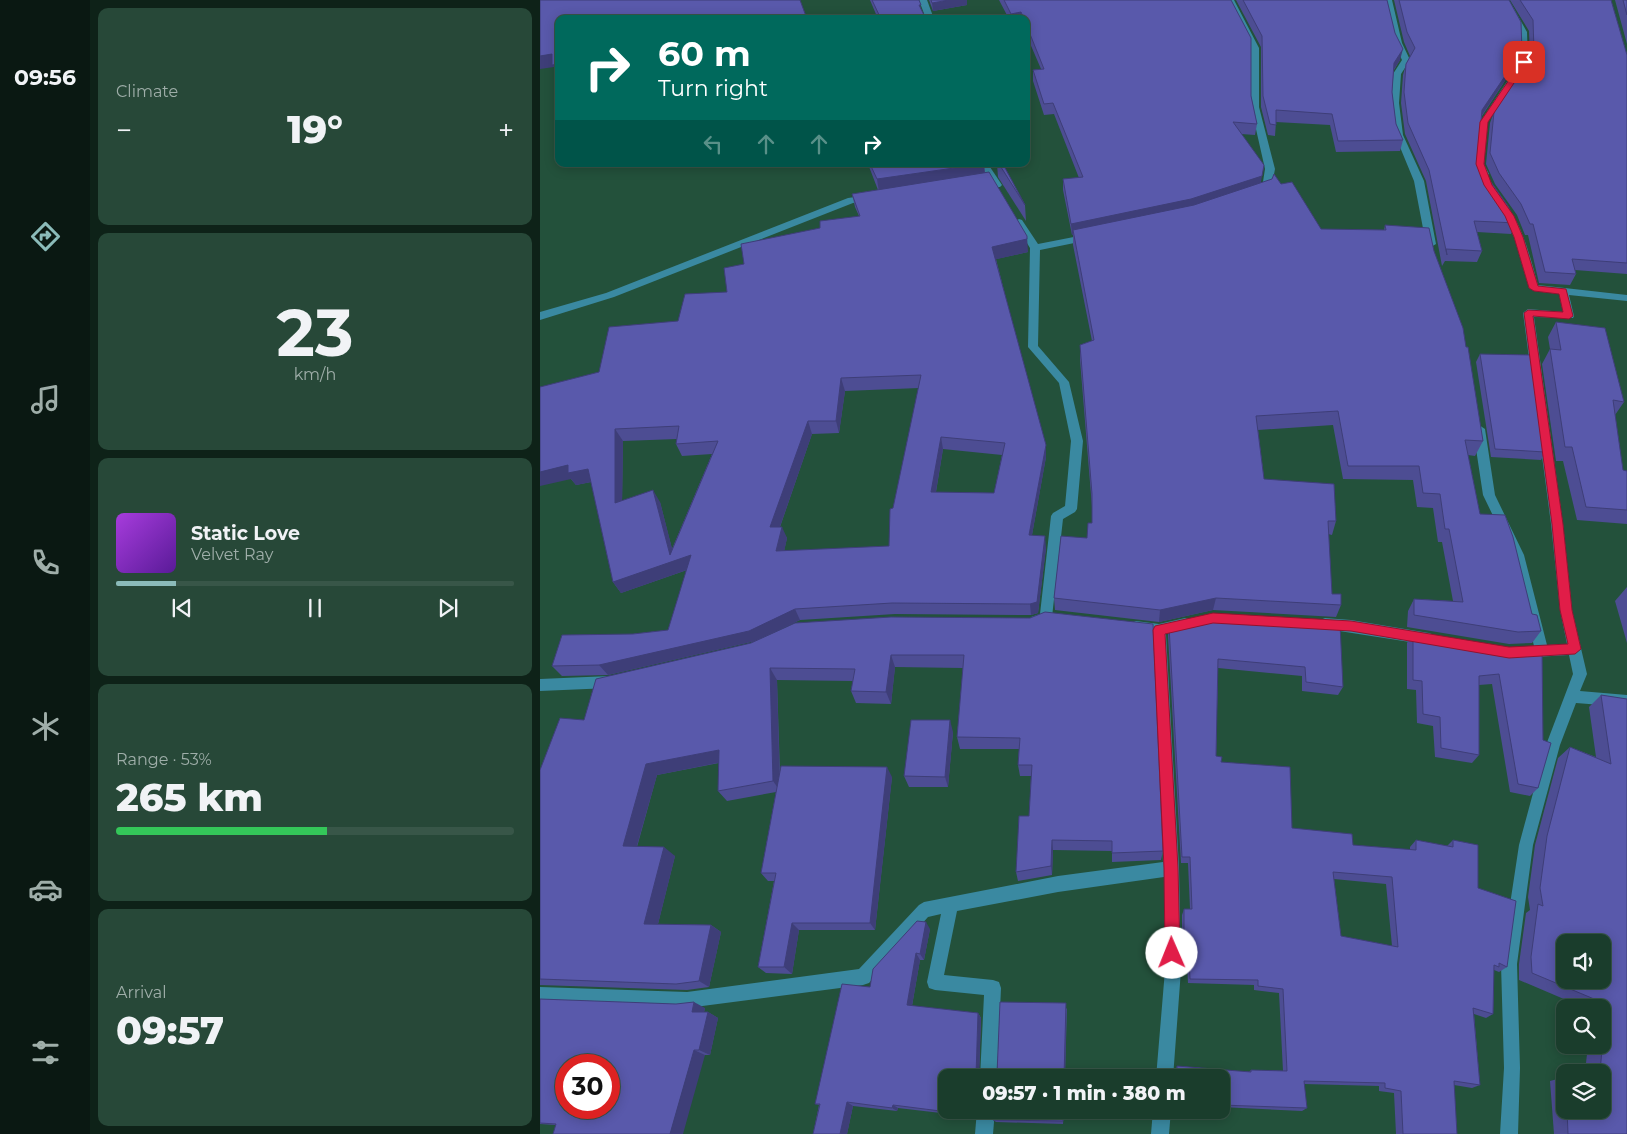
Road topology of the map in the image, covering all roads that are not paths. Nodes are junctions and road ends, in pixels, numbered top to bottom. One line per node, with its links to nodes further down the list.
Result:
1 (923, 0): 5 (street)
2 (1230, 0): 8 (street)
3 (1388, 0): 15 (street)
4 (1505, 0): 7 (street)
5 (929, 15)
6 (985, 167): 10 (street)
7 (1488, 185)
8 (1247, 196)
9 (878, 197): 18 (street)
10 (1004, 197)
11 (1503, 208): 16 (street)
12 (1014, 214): 14 (street)
13 (1100, 235): 14 (street)
14 (1035, 248): 21 (street)
15 (1433, 256)
16 (1563, 291): 17 (street); 26 (street)
17 (1627, 298)
18 (540, 316)
19 (1478, 420): 27 (street)
20 (1195, 622): 24 (street)
21 (1021, 623)
22 (1312, 624): 25 (street)
23 (1121, 625): 24 (street)
24 (1159, 630): 33 (street)
25 (1444, 642)
26 (1575, 649): 27 (street); 31 (street)
27 (1542, 651): 28 (street)
28 (1526, 652)
29 (623, 679): 30 (street)
30 (540, 685)
31 (1572, 696): 32 (street); 42 (street)
32 (1627, 701)
33 (1171, 868): 34 (street); 37 (street)
34 (951, 904): 35 (street); 36 (street)
35 (540, 995)
36 (988, 1069)
37 (1165, 1069)
38 (985, 1119): 40 (street)
39 (1161, 1119): 41 (street)
40 (984, 1134)
41 (1160, 1134)
42 (1509, 1134)

